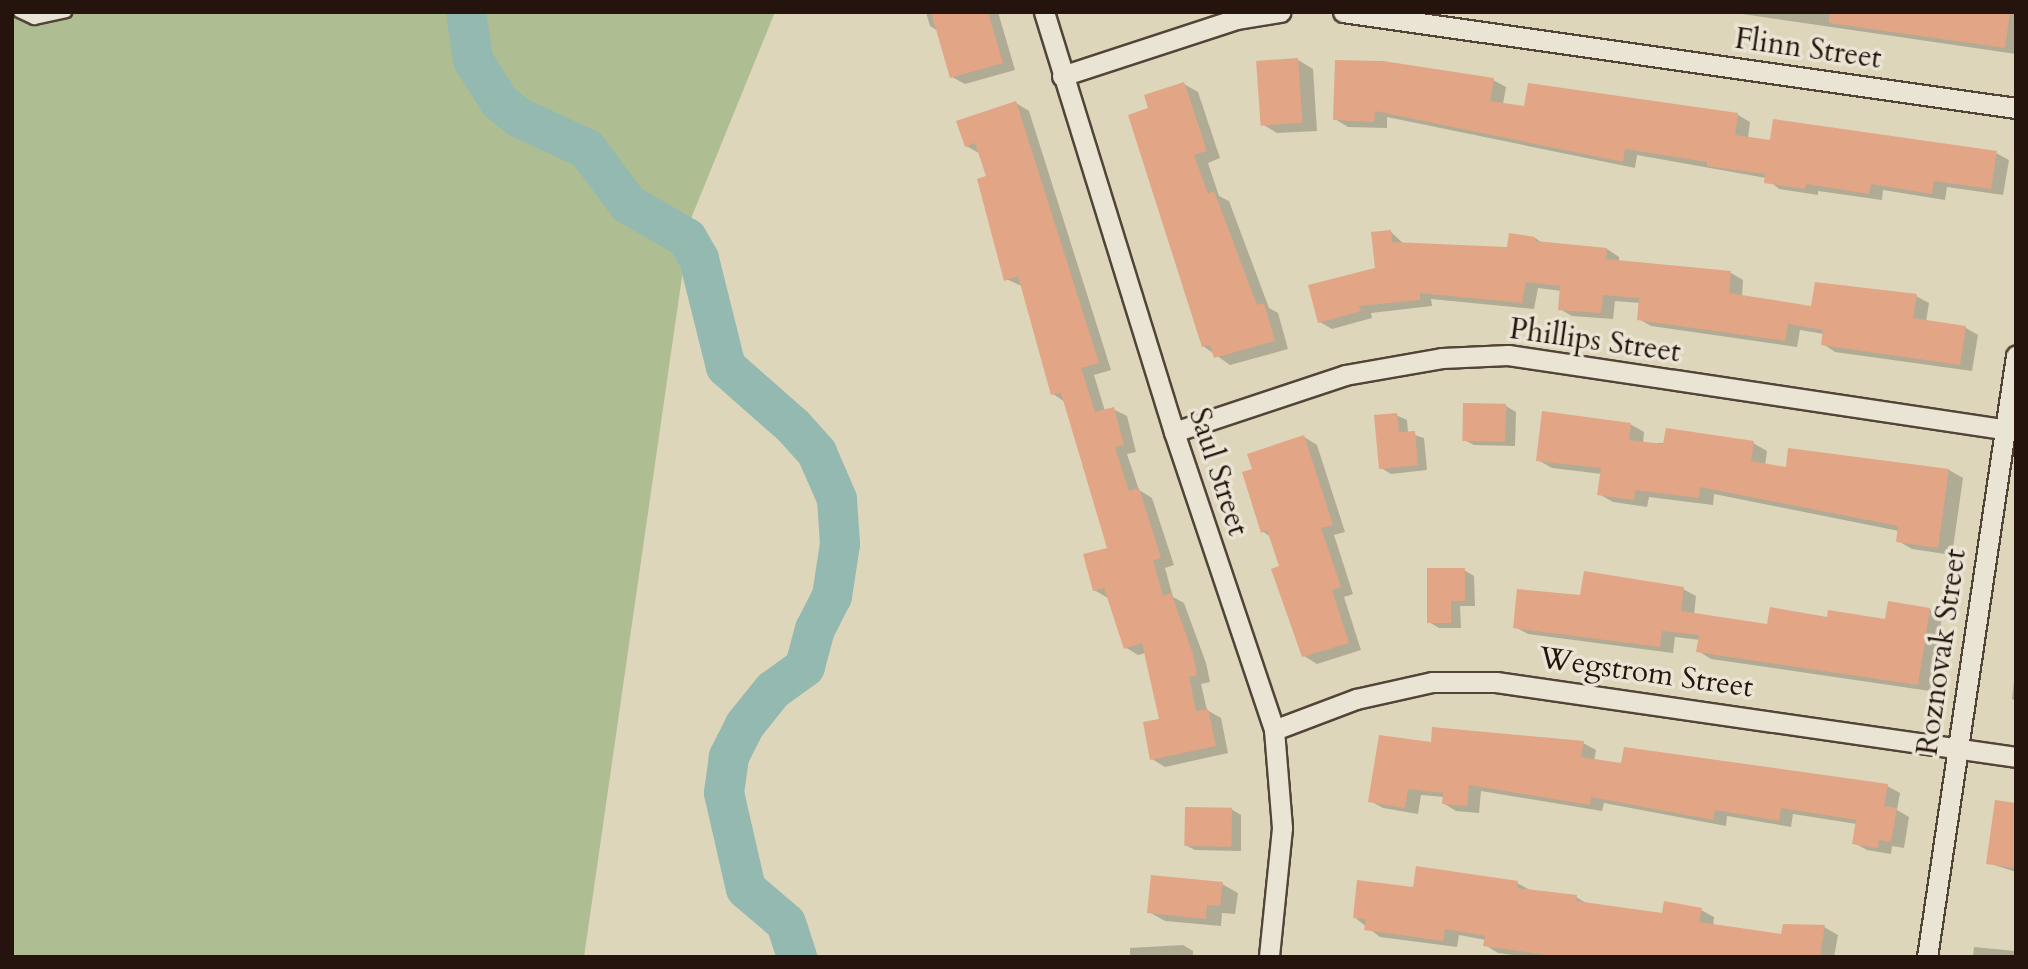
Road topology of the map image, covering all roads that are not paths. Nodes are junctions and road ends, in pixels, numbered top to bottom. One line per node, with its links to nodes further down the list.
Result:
1 (19, 12): 2 (lane)
2 (65, 12)
3 (1044, 12): 6 (street, Saul Street)
4 (1280, 12): 6 (street)
5 (1343, 12): 7 (street, Flinn Street)
6 (1062, 76): 10 (street, Saul Street)
7 (2016, 108)
8 (2016, 356): 9 (street, Roznovak Street)
9 (2010, 430): 10 (street, Phillips Street); 12 (street, Roznovak Street)
10 (1174, 432): 11 (street, Saul Street)
11 (1274, 730): 12 (street, Wegstrom Street); 14 (street, Saul Street)
12 (1958, 749): 13 (street, Wegstrom Street); 15 (street, Roznovak Street)
13 (2016, 757)
14 (1269, 957)
15 (1927, 957)

